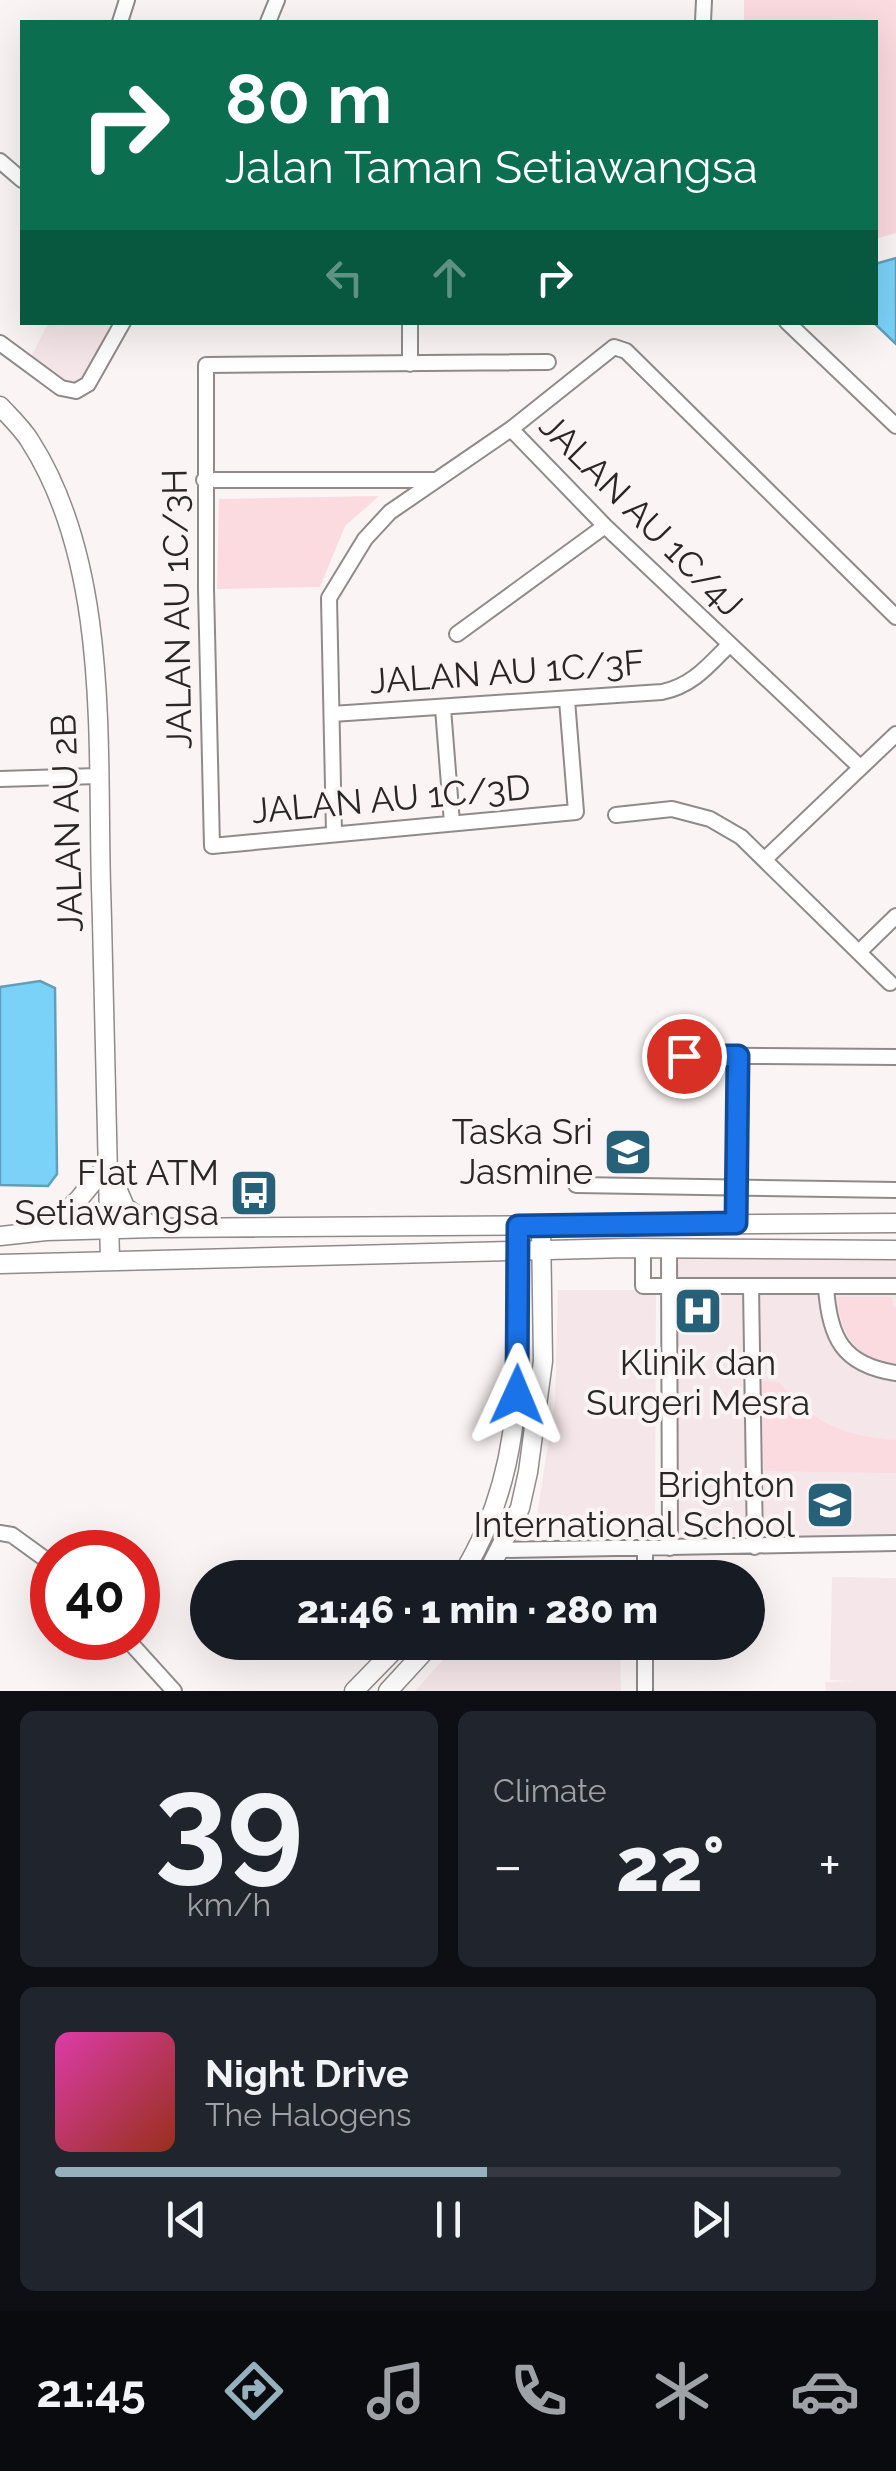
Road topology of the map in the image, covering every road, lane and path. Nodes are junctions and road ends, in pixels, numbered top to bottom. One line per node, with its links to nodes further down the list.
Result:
1 (0, 161): 2 (street)
2 (20, 178)
3 (121, 325): 6 (street)
4 (410, 325): 8 (street)
5 (789, 325): 10 (street)
6 (0, 343)
7 (548, 362): 8 (street)
8 (410, 364): 12 (street, JALAN AU 1C/3H)
9 (0, 406): 23 (main road, JALAN AU 2B)
10 (896, 426)
11 (510, 429): 13 (street); 14 (street, JALAN AU 1C/4J); 15 (street)
12 (204, 480): 13 (street); 28 (street, JALAN AU 1C/3H)
13 (436, 480): 20 (street)
14 (606, 526): 16 (street); 17 (street, JALAN AU 1C/4J)
15 (896, 617)
16 (457, 634)
17 (729, 644): 18 (street, JALAN AU 1C/3F); 22 (street, JALAN AU 1C/4J)
18 (567, 700): 19 (street, JALAN AU 1C/3F); 26 (street, JALAN AU 1C/3D)
19 (443, 708): 20 (street, JALAN AU 1C/3F); 26 (street)
20 (332, 714): 27 (street)
21 (896, 734): 22 (street)
22 (860, 767): 29 (street)
23 (98, 776): 24 (street); 36 (main road, JALAN AU 2B)
24 (0, 779)
25 (616, 815): 29 (street)
26 (452, 823): 27 (street, JALAN AU 1C/3D)
27 (334, 833): 28 (street, JALAN AU 1C/3D)
28 (212, 846)
29 (766, 858): 31 (street)
30 (896, 916): 31 (street)
31 (859, 952): 32 (street)
32 (890, 982)
33 (657, 1055): 34 (street)
34 (738, 1056): 35 (street); 38 (street)
35 (896, 1058)
36 (107, 1164): 44 (main road); 45 (main road, JALAN AU 2B); 46 (main road)
37 (576, 1186): 38 (street)
38 (737, 1189): 39 (street); 40 (street)
39 (896, 1190)
40 (736, 1223): 41 (main road); 43 (main road)
41 (896, 1223)
42 (518, 1226): 43 (main road); 44 (main road); 50 (main road)
43 (541, 1226): 51 (main road)
44 (155, 1228): 45 (main road)
45 (109, 1229): 46 (main road); 53 (main road, JALAN AU 2B)
46 (46, 1231): 47 (main road)
47 (0, 1236)
48 (643, 1248): 49 (main road); 51 (main road); 55 (street)
49 (669, 1248): 52 (main road); 55 (street)
50 (518, 1250): 51 (main road); 53 (main road); 61 (main road)
51 (542, 1250): 60 (main road)
52 (896, 1250)
53 (110, 1260): 54 (main road)
54 (0, 1264)
55 (670, 1286): 56 (street); 66 (street)
56 (751, 1286): 57 (street); 64 (street)
57 (826, 1286): 58 (street); 59 (street)
58 (896, 1286)
59 (896, 1373)
60 (541, 1384): 61 (main road); 68 (main road)
61 (517, 1395): 69 (main road)
62 (0, 1533): 67 (street)
63 (896, 1543): 64 (street)
64 (755, 1547): 66 (street)
65 (645, 1548): 66 (street); 68 (street); 71 (street)
66 (670, 1548)
67 (30, 1549)
68 (501, 1550): 70 (main road)
69 (470, 1560)
70 (495, 1560)
71 (645, 1560)
72 (146, 1660): 76 (street)
73 (384, 1660): 77 (main road)
74 (416, 1660): 78 (main road)
75 (645, 1660): 79 (street)
76 (174, 1691)
77 (354, 1691)
78 (388, 1691)
79 (645, 1691)

